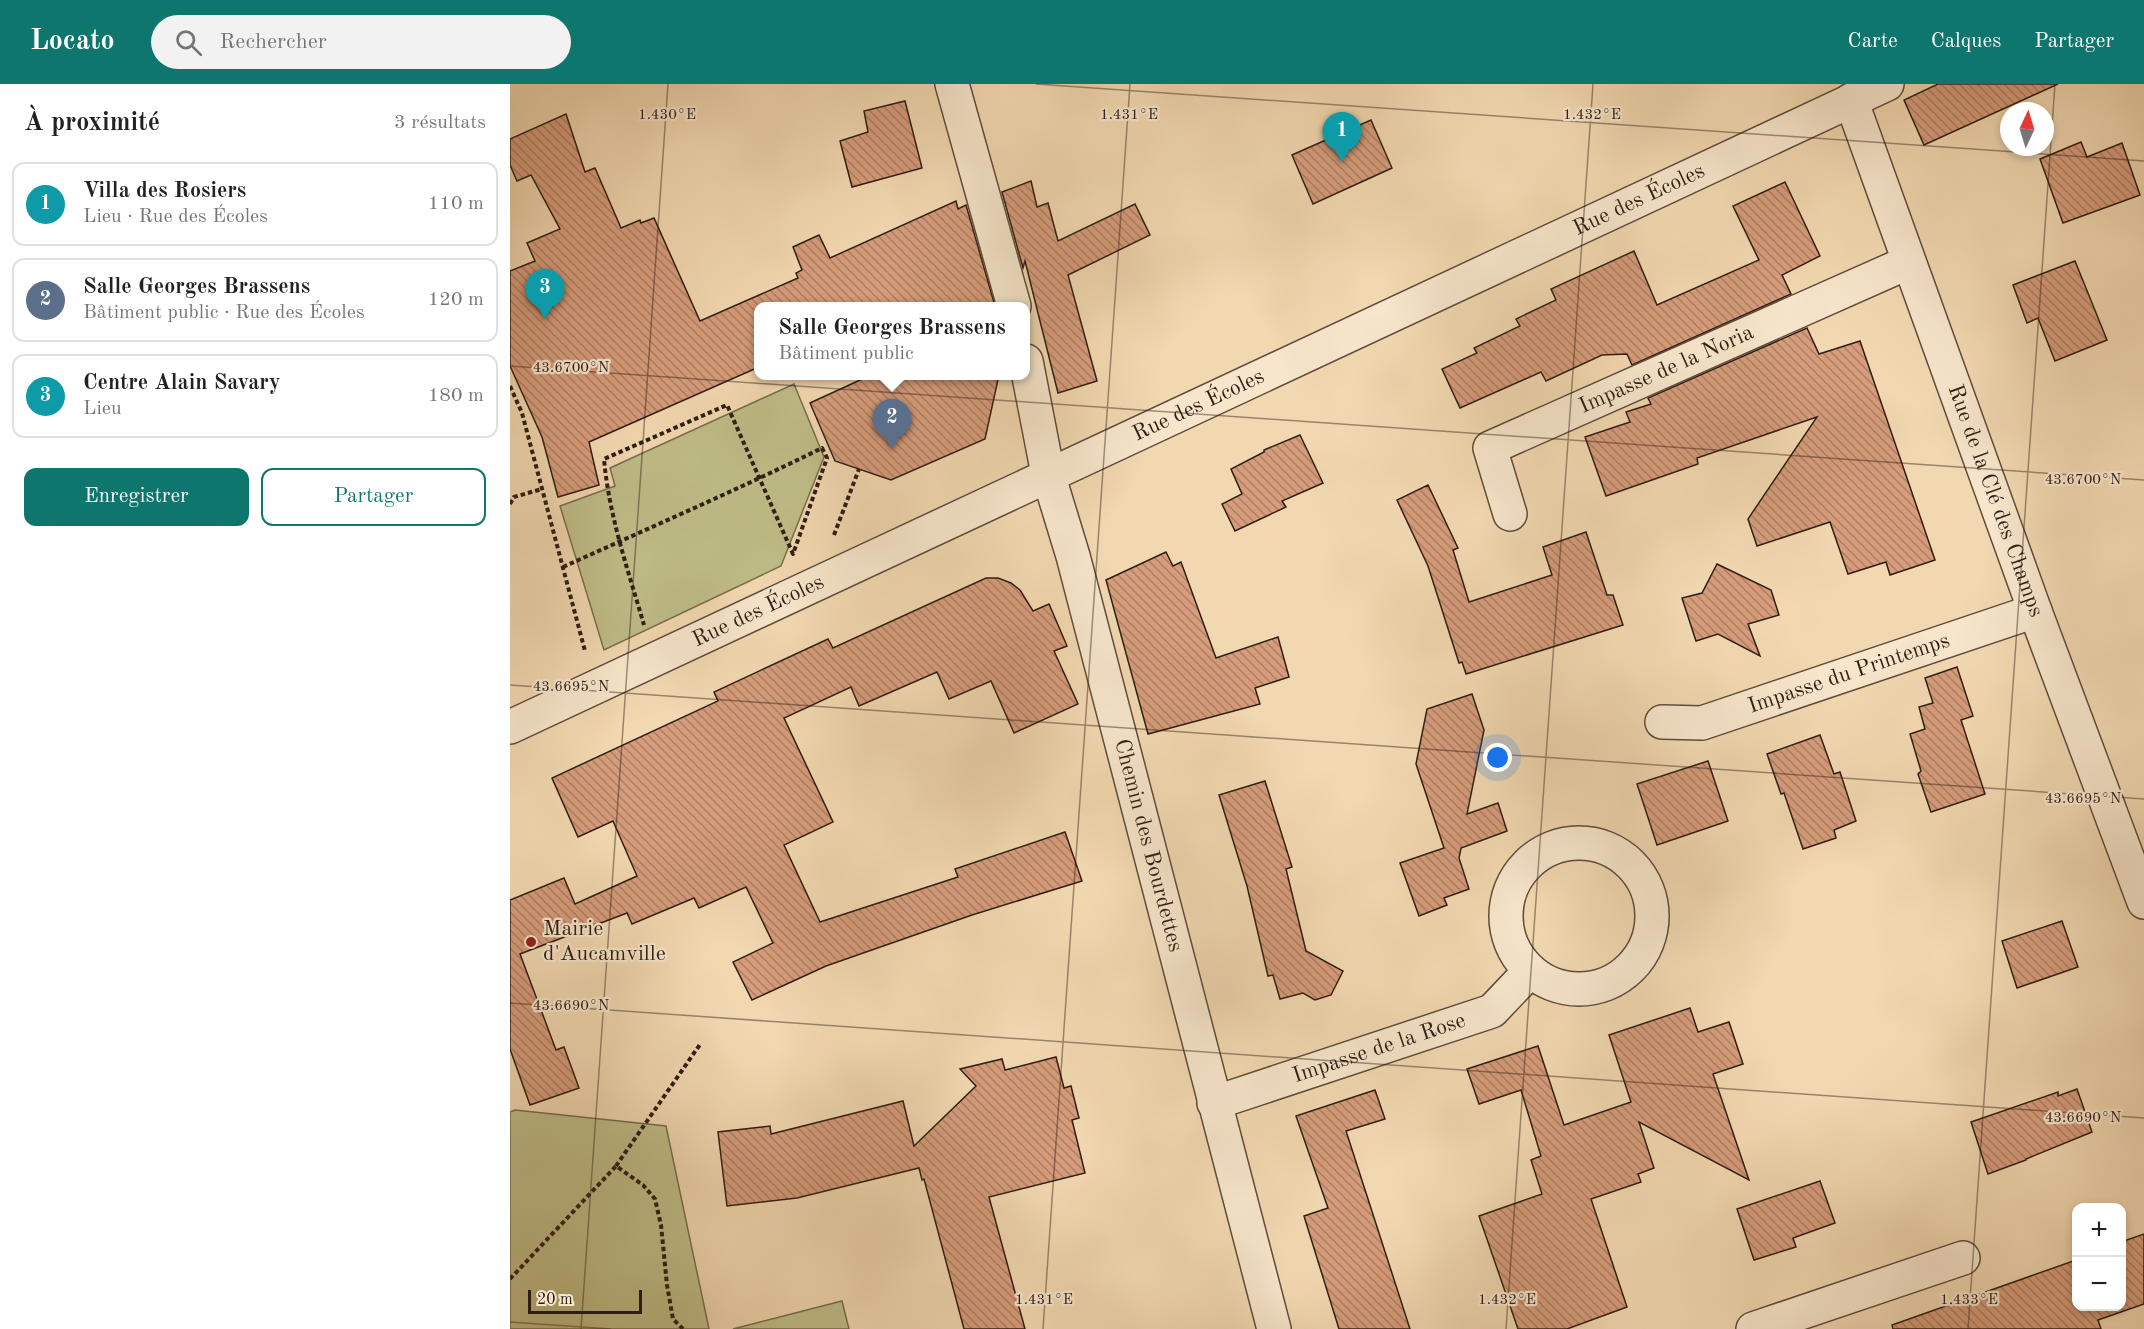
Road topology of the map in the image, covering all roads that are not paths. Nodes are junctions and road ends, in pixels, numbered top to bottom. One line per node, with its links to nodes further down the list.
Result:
1 (952, 84): 5 (street)
2 (1887, 84): 3 (street, Rue des Écoles)
3 (1851, 100): 4 (street, Rue de la Clé des Champs); 7 (street, Rue des Écoles)
4 (1909, 262): 8 (street, Impasse de la Noria); 9 (street, Rue de la Clé des Champs)
5 (1013, 302)
6 (1030, 380): 7 (street, Chemin des Bourdettes)
7 (1048, 474): 11 (street, Rue des Écoles); 14 (street, Chemin des Bourdettes)
8 (1510, 514)
9 (2035, 611): 10 (street, Impasse du Printemps); 12 (street, Rue de la Clé des Champs)
10 (1662, 722)
11 (510, 727)
12 (2144, 902)
13 (1530, 971): 13 (street); 14 (street, Impasse de la Rose)
14 (1214, 1103): 16 (street, Chemin des Bourdettes)
15 (1963, 1258): 17 (street)
16 (1274, 1329)
17 (1753, 1329)

